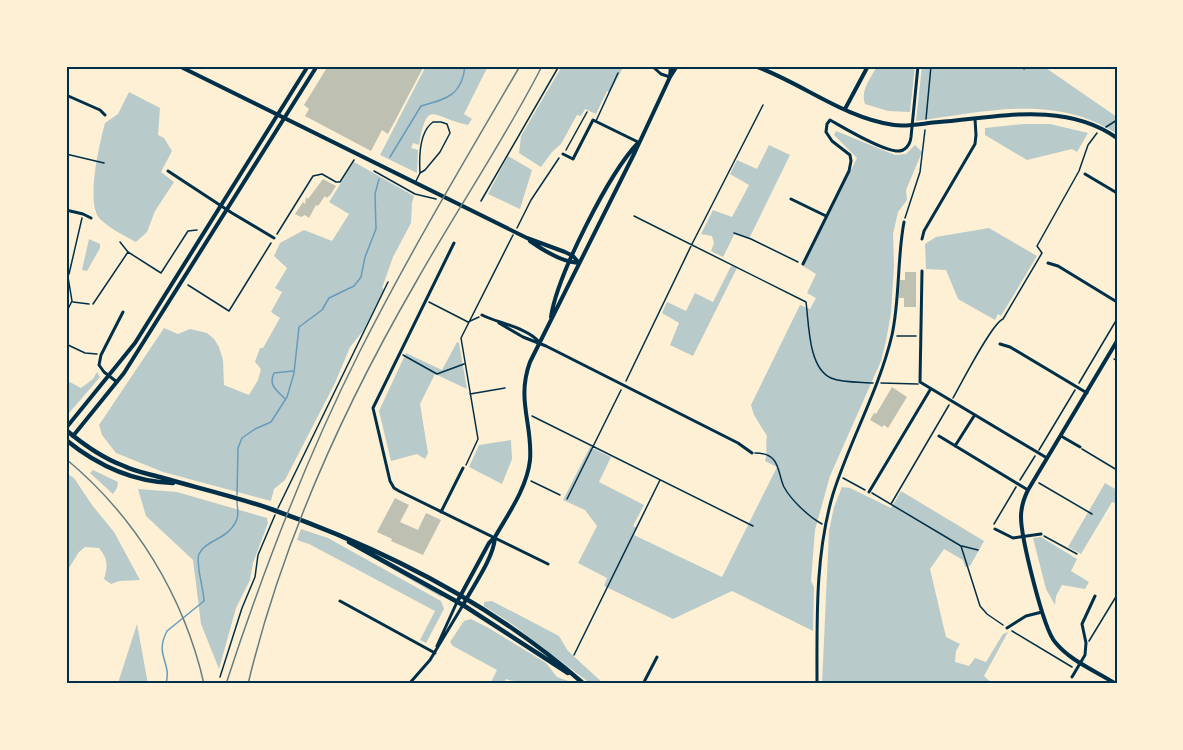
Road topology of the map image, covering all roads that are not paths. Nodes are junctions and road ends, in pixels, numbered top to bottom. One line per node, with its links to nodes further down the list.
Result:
1 (179, 66): 15 (street)
2 (308, 66): 15 (street)
3 (317, 66): 16 (street)
4 (652, 66): 11 (street)
5 (670, 66): 11 (street)
6 (677, 66): 11 (street)
7 (868, 66): 13 (street)
8 (918, 66): 31 (street)
9 (758, 67): 13 (street)
10 (618, 73): 18 (lane)
11 (670, 77): 20 (street)
12 (66, 95): 14 (street)
13 (845, 109): 17 (street)
14 (105, 115)
15 (278, 115): 16 (street); 28 (street)
16 (285, 118): 25 (street); 30 (street)
17 (975, 119): 19 (street); 36 (street)
18 (594, 121): 20 (street); 21 (street)
19 (1117, 138)
20 (639, 142): 38 (street); 40 (street)
21 (563, 154)
22 (168, 171): 28 (street)
23 (420, 173): 23 (lane); 25 (lane)
24 (1084, 174): 26 (street)
25 (415, 183): 35 (street)
26 (1117, 193)
27 (791, 199): 31 (street)
28 (222, 205): 30 (street); 55 (street)
29 (66, 210): 32 (street)
30 (228, 210): 34 (street); 56 (street)
31 (826, 216): 42 (street)
32 (91, 218)
33 (904, 222): 96 (street)
34 (274, 238)
35 (527, 238): 38 (street); 39 (street)
36 (922, 239)
37 (454, 243): 73 (street)
38 (573, 256): 39 (street); 40 (street)
39 (570, 262): 40 (street); 51 (street)
40 (579, 263): 51 (street)
41 (1048, 263): 46 (street)
42 (803, 264)
43 (922, 271): 57 (street)
44 (68, 277): 45 (lane)
45 (72, 302): 47 (lane); 49 (lane)
46 (1117, 302)
47 (89, 304)
48 (123, 312): 55 (street)
49 (66, 313)
50 (482, 315): 53 (street)
51 (550, 321): 53 (street)
52 (1117, 341): 58 (street)
53 (540, 343): 67 (street); 77 (street)
54 (1000, 344): 58 (street)
55 (109, 376): 56 (street); 60 (street)
56 (117, 382): 61 (street)
57 (930, 390): 59 (street); 72 (street)
58 (1087, 393): 63 (street)
59 (974, 416): 65 (street); 68 (street)
60 (66, 429): 61 (main road)
61 (73, 436): 64 (main road); 70 (main road)
62 (939, 436): 65 (street)
63 (1061, 436): 66 (street); 68 (street)
64 (67, 442): 70 (main road)
65 (955, 446): 71 (street)
66 (1080, 447)
67 (752, 453)
68 (1047, 458): 71 (street)
69 (463, 468): 73 (street)
70 (178, 483): 76 (main road)
71 (1028, 490): 78 (street)
72 (870, 492)
73 (441, 512): 77 (street)
74 (993, 528): 78 (street)
75 (1041, 534): 78 (street)
76 (339, 536): 80 (main road); 84 (main road)
77 (495, 537): 79 (street); 80 (street); 82 (street)
78 (1023, 538): 86 (street)
79 (548, 564)
80 (461, 595): 82 (main road); 84 (street)
81 (1095, 596): 90 (street)
82 (466, 598): 85 (street); 92 (main road)
83 (340, 601): 88 (street)
84 (457, 602): 85 (main road); 88 (street)
85 (462, 605): 88 (street); 92 (main road)
86 (1042, 612): 87 (street); 90 (street)
87 (1007, 628)
88 (435, 653): 93 (street)
89 (657, 657): 95 (street)
90 (1081, 662): 91 (street); 97 (street)
91 (1072, 677)
92 (578, 679): 94 (main road)
93 (409, 684)
94 (584, 684)
95 (643, 684)
96 (817, 684)
97 (1116, 684)

